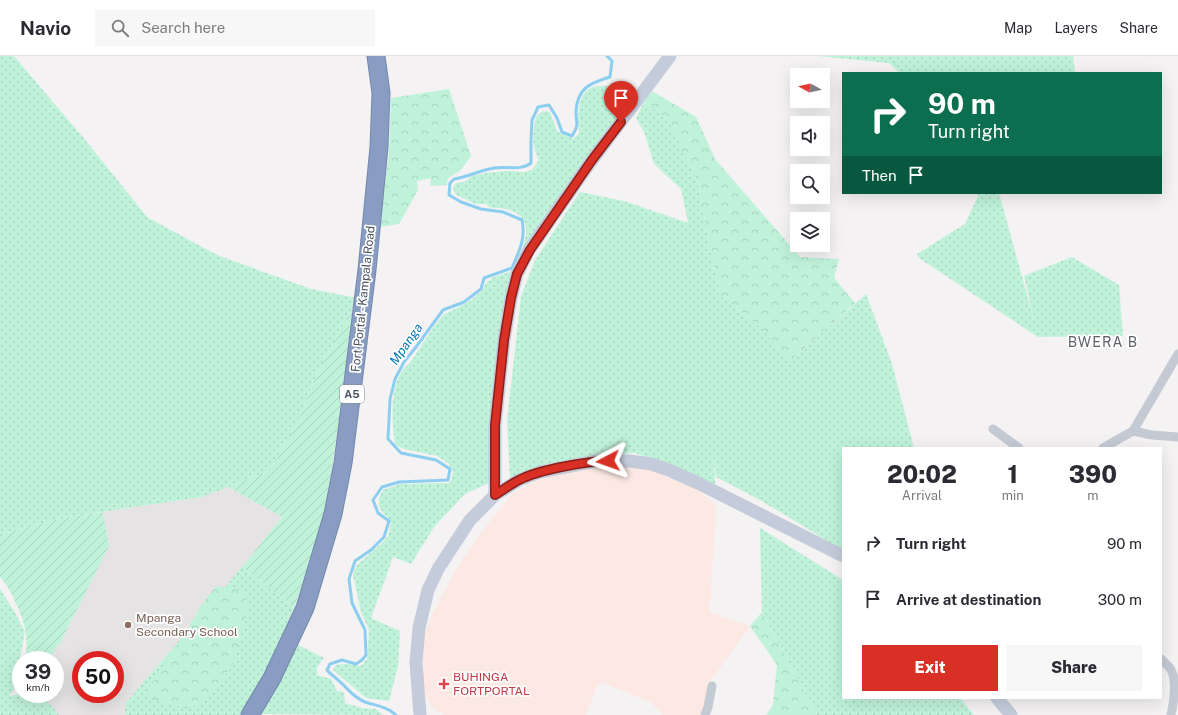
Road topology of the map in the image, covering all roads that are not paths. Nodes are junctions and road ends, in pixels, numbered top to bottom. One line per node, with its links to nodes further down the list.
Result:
1 (376, 56): 14 (highway, Fort Portal - Kampala Road / A5)
2 (670, 56): 9 (main road)
3 (1178, 354): 5 (street)
4 (993, 429): 7 (street)
5 (1133, 431): 6 (street); 8 (street)
6 (1178, 437)
7 (1017, 447)
8 (1104, 447)
9 (495, 495): 10 (main road); 15 (main road)
10 (842, 555)
11 (1162, 660): 18 (street)
12 (712, 686): 16 (street)
13 (998, 699): 17 (main road)
14 (250, 715)
15 (420, 715)
16 (705, 715)
17 (1011, 715)
18 (1171, 715)

